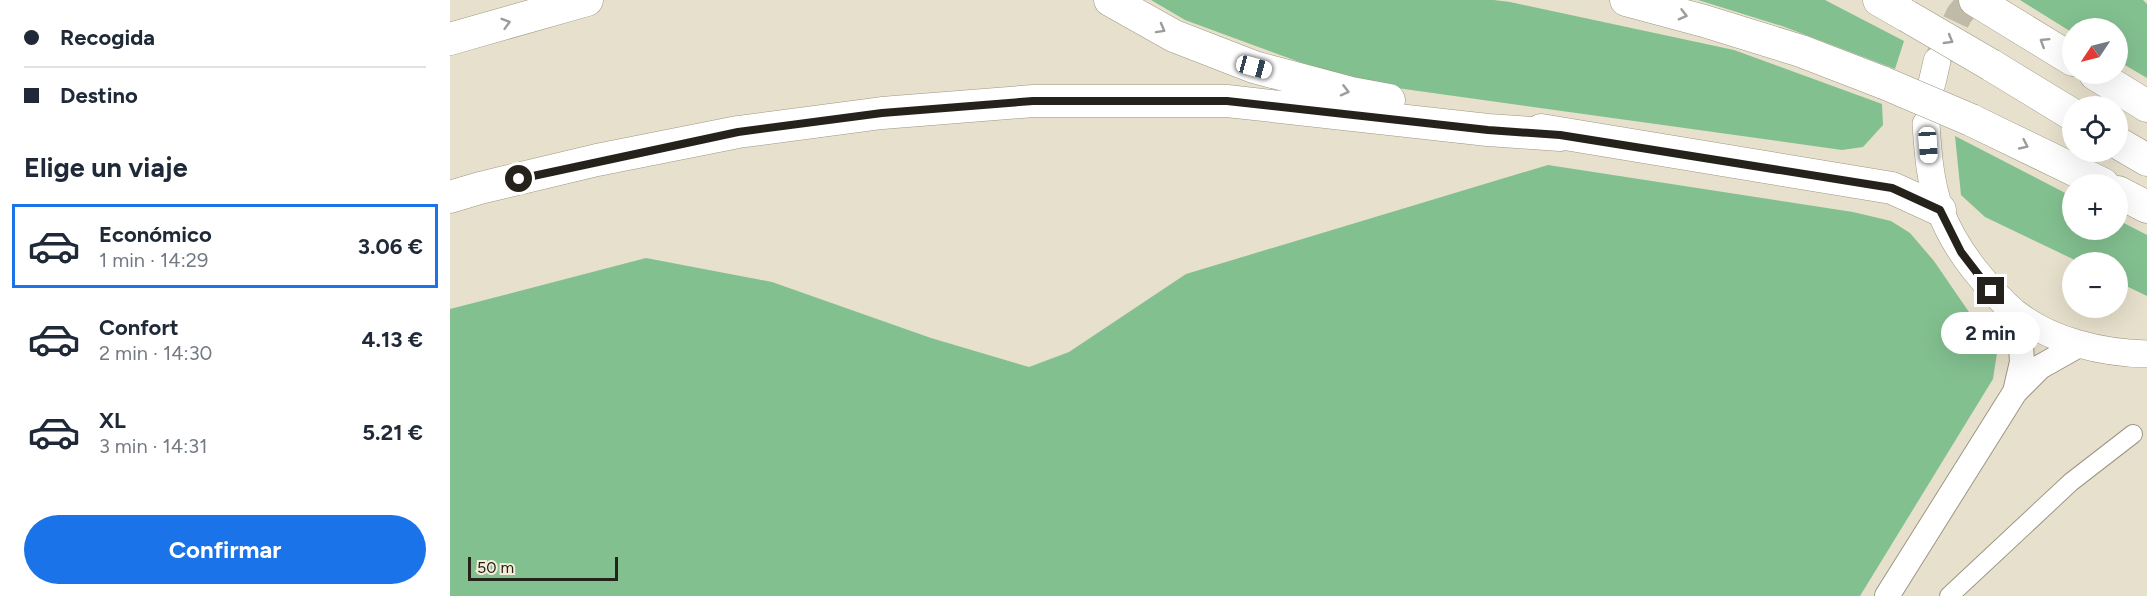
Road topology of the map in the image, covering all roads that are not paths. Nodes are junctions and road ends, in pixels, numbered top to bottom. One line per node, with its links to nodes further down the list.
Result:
1 (586, 0): 6 (highway, one-way to 1)
2 (1110, 0): 12 (highway, one-way to 12)
3 (1626, 0): 15 (highway, one-way to 15, bridge)
4 (1879, 0): 10 (highway, one-way to 10, bridge)
5 (1975, 0): 7 (highway, one-way to 5)
6 (450, 39)
7 (2062, 53)
8 (2111, 84): 9 (highway)
9 (2147, 106)
10 (2062, 108)
11 (1926, 124): 19 (main road)
12 (1560, 135): 16 (highway); 19 (highway)
13 (2128, 148): 14 (highway)
14 (2147, 160)
15 (2083, 174)
16 (450, 197)
17 (2128, 197): 18 (highway)
18 (2147, 207)
19 (1940, 210): 20 (main road)
20 (2016, 313): 21 (main road); 23 (main road)
21 (2079, 345): 22 (main road); 23 (main road)
22 (2147, 354)
23 (2015, 392): 25 (main road)
24 (2133, 434): 26 (street)
25 (1887, 596)
26 (1949, 596)

